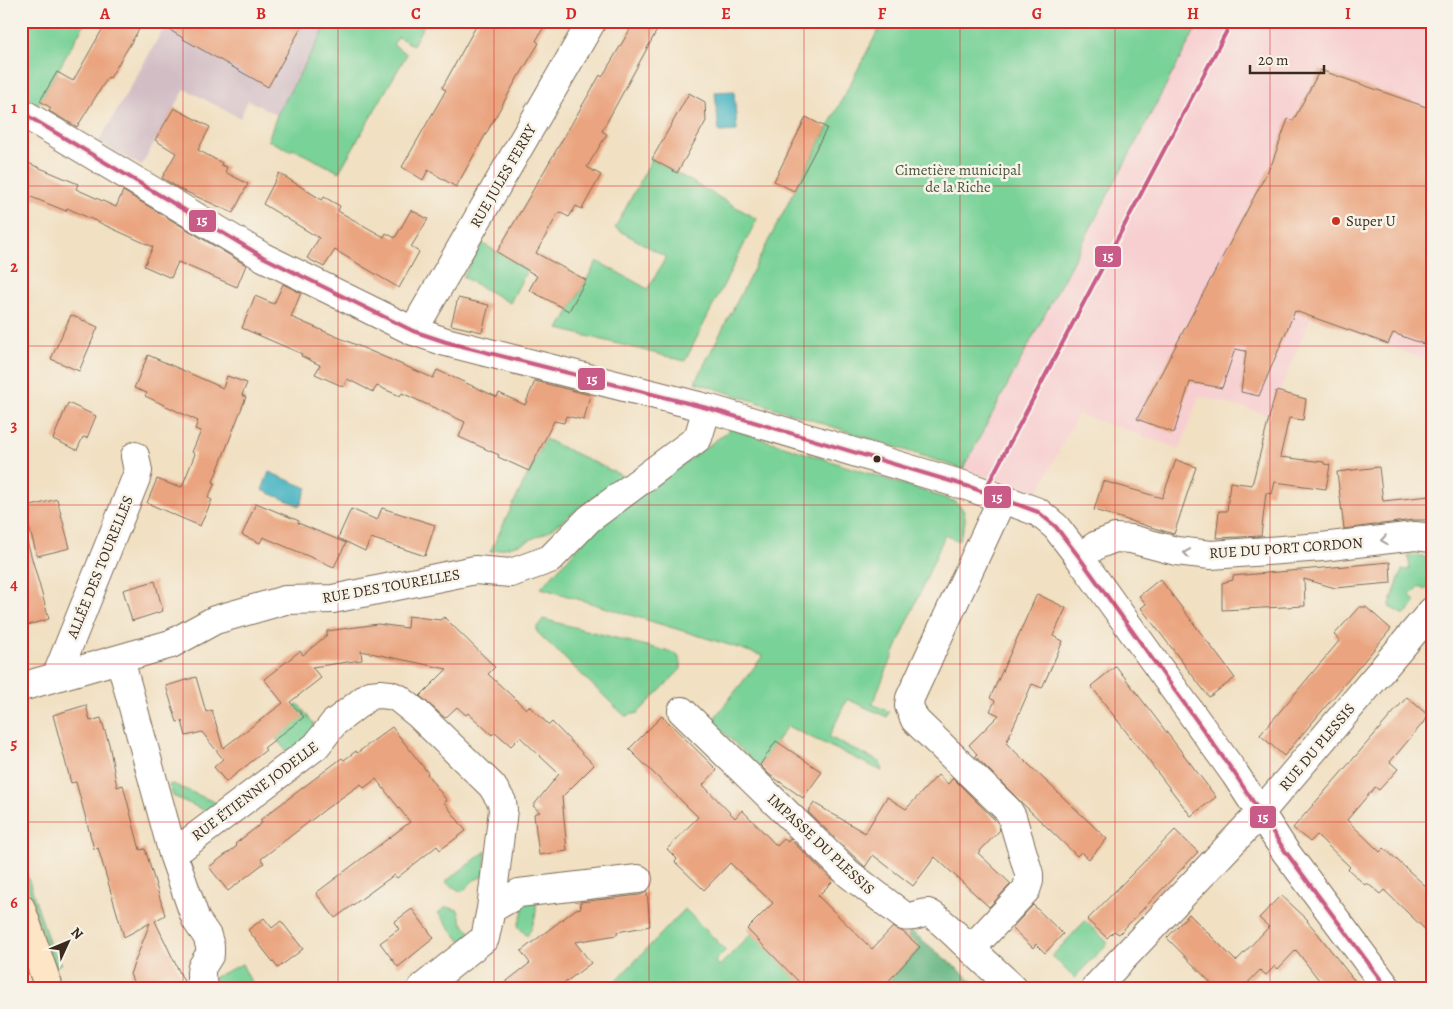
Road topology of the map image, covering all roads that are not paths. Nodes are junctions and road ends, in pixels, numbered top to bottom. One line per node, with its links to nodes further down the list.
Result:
1 (592, 21): 3 (street, RUE JULES FERRY)
2 (21, 112): 3 (street)
3 (413, 331): 4 (street)
4 (707, 408): 6 (street); 10 (street, RUE DES TOURELLES)
5 (135, 456): 11 (street, ALLÉE DES TOURELLES)
6 (1002, 499): 8 (street); 19 (street)
7 (1432, 538): 8 (street, RUE DU PORT CORDON, one-way to 8)
8 (1079, 558): 14 (street)
9 (1432, 611): 14 (street, RUE DU PLESSIS)
10 (120, 658): 11 (street, RUE DES TOURELLES); 15 (street, RUE ÉTIENNE JODELLE)
11 (56, 677): 12 (street, RUE DES TOURELLES)
12 (21, 687)
13 (682, 711): 19 (street, IMPASSE DU PLESSIS)
14 (1260, 813): 24 (street, RUE DU PLESSIS); 25 (street)
15 (173, 854): 18 (street, RUE ÉTIENNE JODELLE); 21 (street, RUE ÉTIENNE JODELLE)
16 (638, 879): 18 (street)
17 (21, 908): 20 (street)
18 (491, 909): 22 (street, RUE ÉTIENNE JODELLE)
19 (971, 949): 23 (street, IMPASSE DU PLESSIS)
20 (49, 988)
21 (205, 988)
22 (422, 988)
23 (1013, 988)
24 (1095, 988)
25 (1387, 988)

